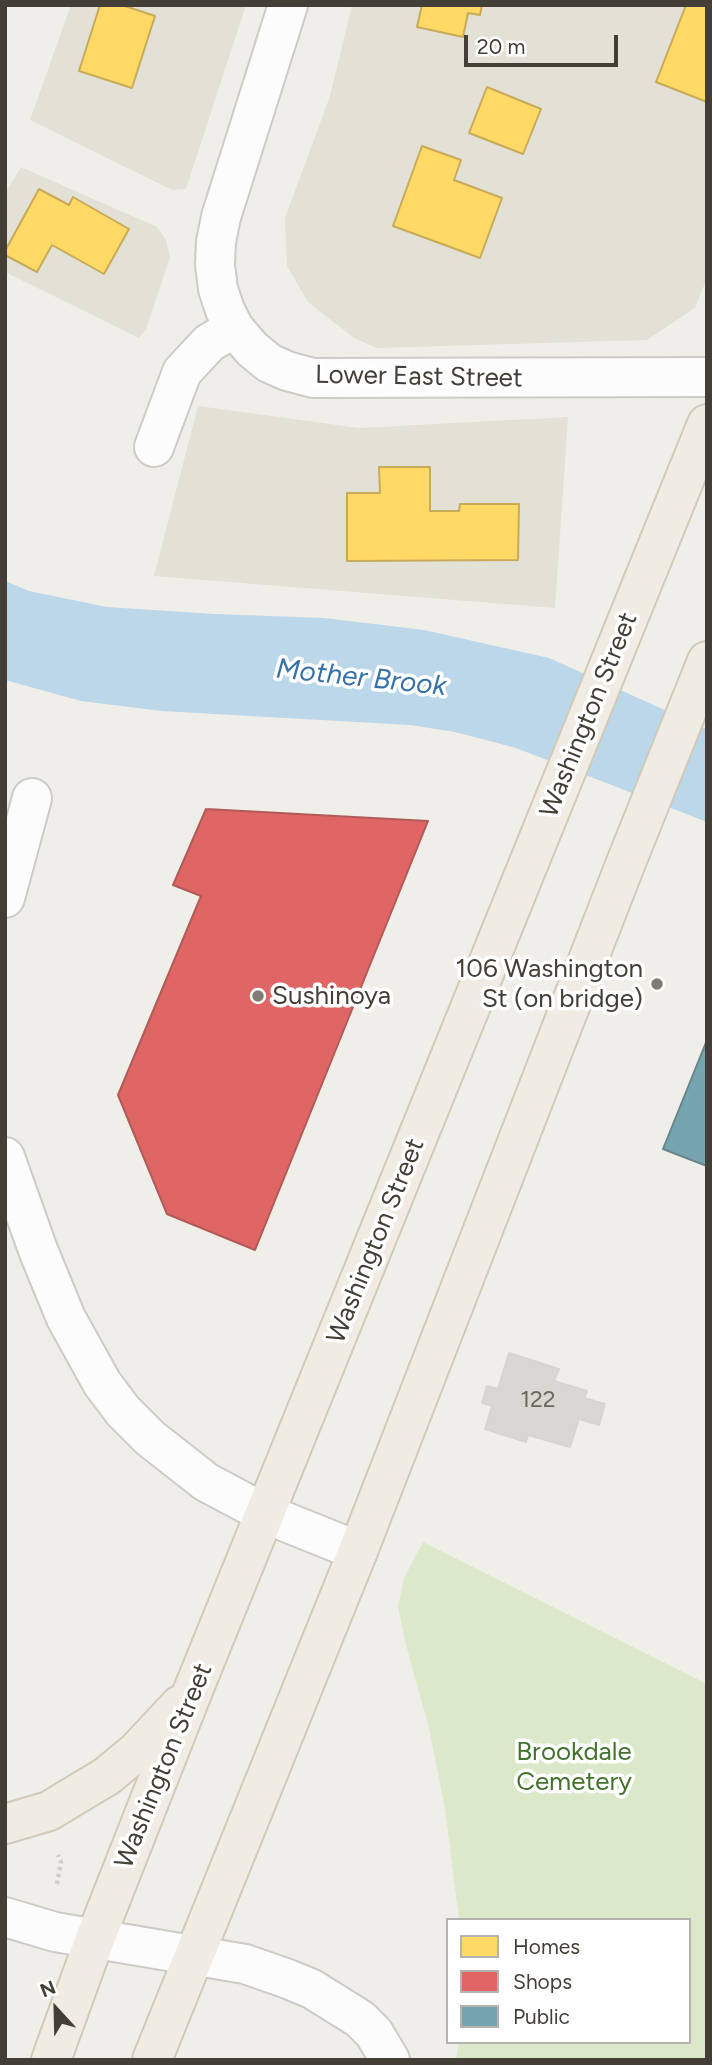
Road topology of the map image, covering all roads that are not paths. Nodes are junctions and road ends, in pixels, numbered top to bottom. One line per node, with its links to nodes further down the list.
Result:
1 (288, 5): 2 (street, Lower East Street)
2 (234, 328): 3 (street, Lower East Street); 5 (street)
3 (707, 377)
4 (707, 424): 10 (main road, Washington Street)
5 (154, 447)
6 (707, 661): 11 (main road)
7 (32, 798): 8 (street)
8 (5, 898)
9 (5, 1157): 10 (street)
10 (266, 1514): 11 (street); 12 (main road, Washington Street)
11 (358, 1551): 16 (main road)
12 (194, 1688): 13 (main road); 15 (main road, Washington Street)
13 (5, 1824)
14 (5, 1917): 15 (street)
15 (95, 1939): 16 (street); 17 (main road, Washington Street)
16 (193, 1954): 18 (main road); 19 (street)
17 (51, 2060)
18 (152, 2060)
19 (390, 2060)

